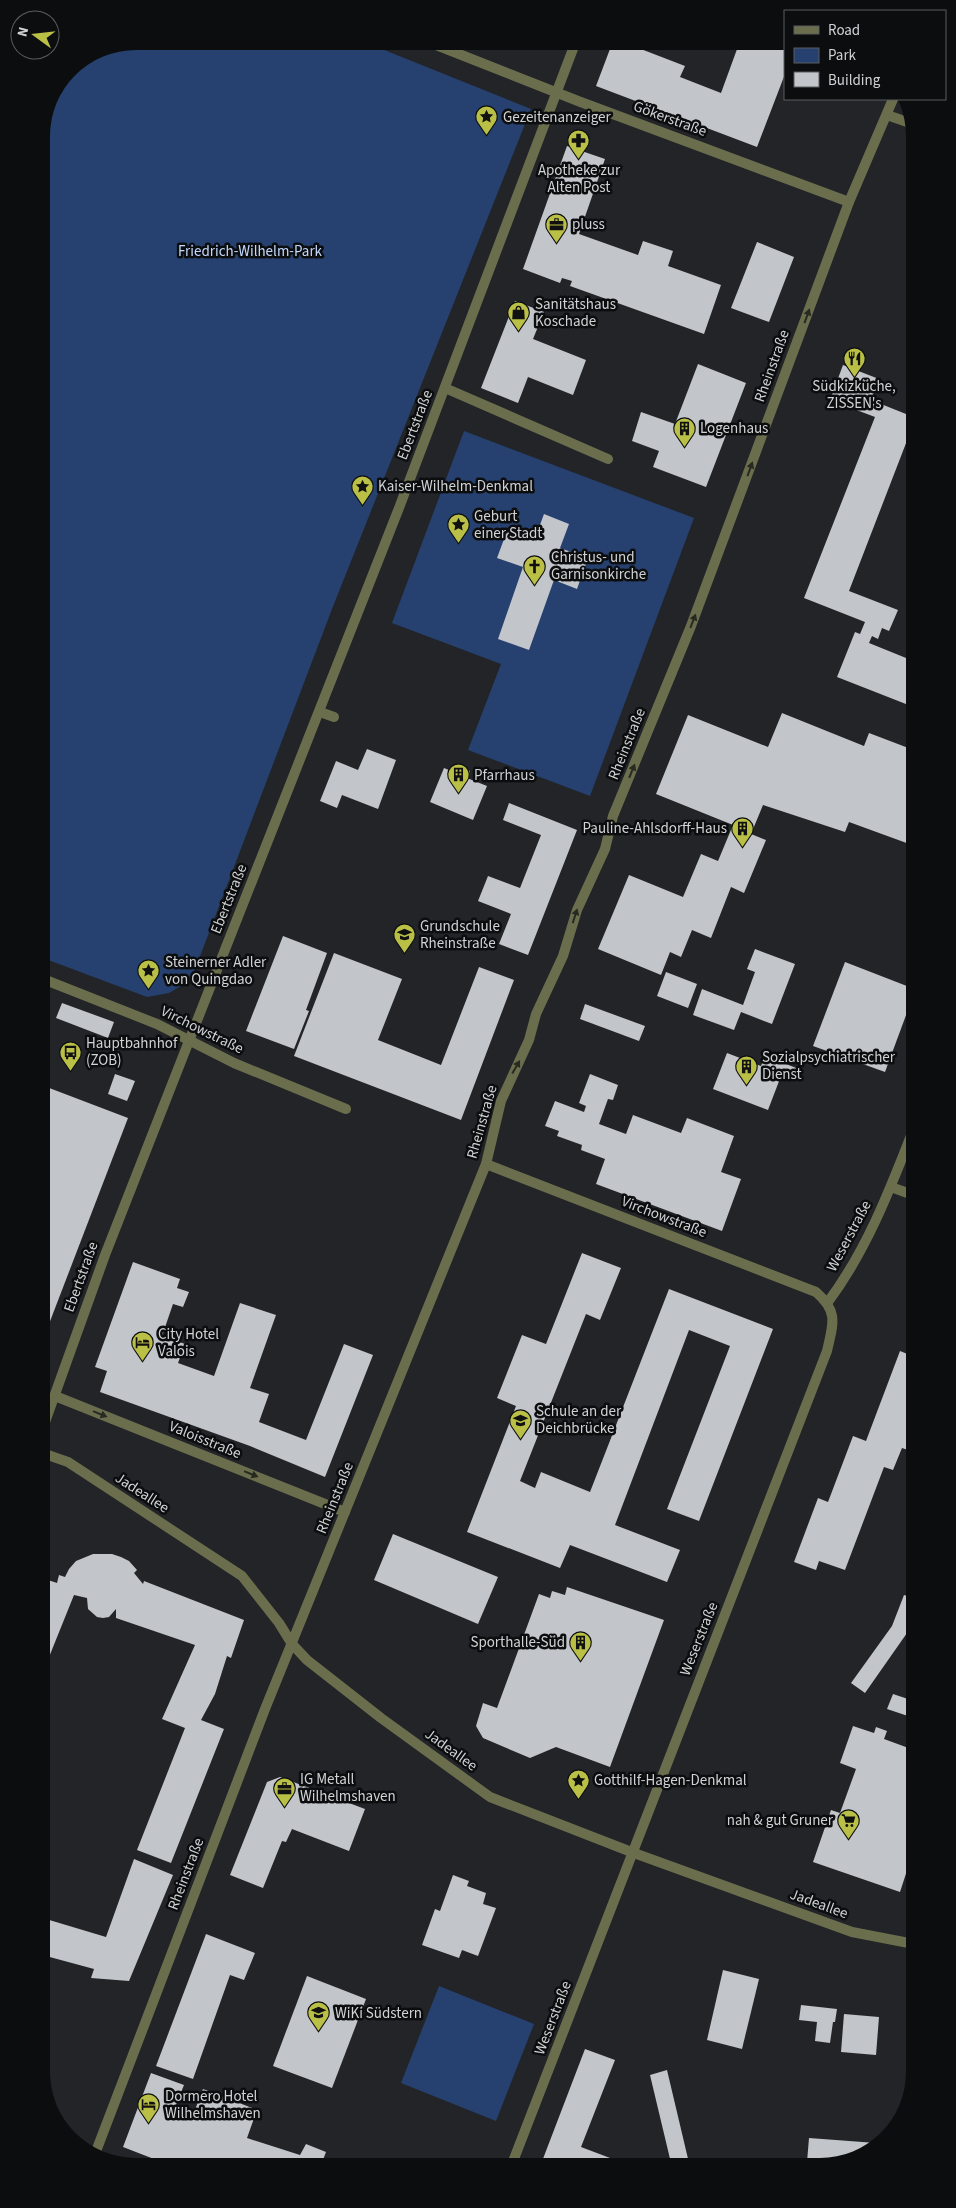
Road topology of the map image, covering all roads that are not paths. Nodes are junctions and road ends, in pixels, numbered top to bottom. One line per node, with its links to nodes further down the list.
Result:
1 (449, 50): 3 (street, Gökerstraße)
2 (573, 50): 3 (street, Ebertstraße)
3 (557, 93): 7 (street, Gökerstraße); 8 (street, Ebertstraße)
4 (894, 100): 5 (street, Rheinstraße)
5 (887, 115): 6 (street); 7 (street, Rheinstraße)
6 (904, 121)
7 (849, 202): 16 (street, Rheinstraße, one-way to 7)
8 (445, 388): 9 (street, Ebertstraße); 10 (street, Ebertstraße)
9 (608, 459)
10 (320, 712): 11 (street); 13 (street, Ebertstraße)
11 (334, 717)
12 (50, 982): 13 (street, Virchowstraße)
13 (189, 1041): 14 (street, Virchowstraße); 20 (street, Ebertstraße)
14 (346, 1108)
15 (906, 1148): 17 (street, Weserstraße)
16 (486, 1164): 19 (street, Virchowstraße); 23 (street, Rheinstraße)
17 (891, 1187): 18 (street); 19 (street, Weserstraße)
18 (906, 1193)
19 (828, 1302): 25 (street, Weserstraße)
20 (55, 1396): 21 (street, Ebertstraße); 23 (street, Valoisstraße, one-way to 23)
21 (50, 1408)
22 (50, 1456): 24 (street, Jadeallee)
23 (346, 1512): 24 (street, Rheinstraße)
24 (292, 1644): 25 (street, Jadeallee); 27 (street, Rheinstraße)
25 (634, 1852): 26 (street, Jadeallee); 28 (street, Weserstraße)
26 (906, 1942)
27 (97, 2149)
28 (514, 2158)

